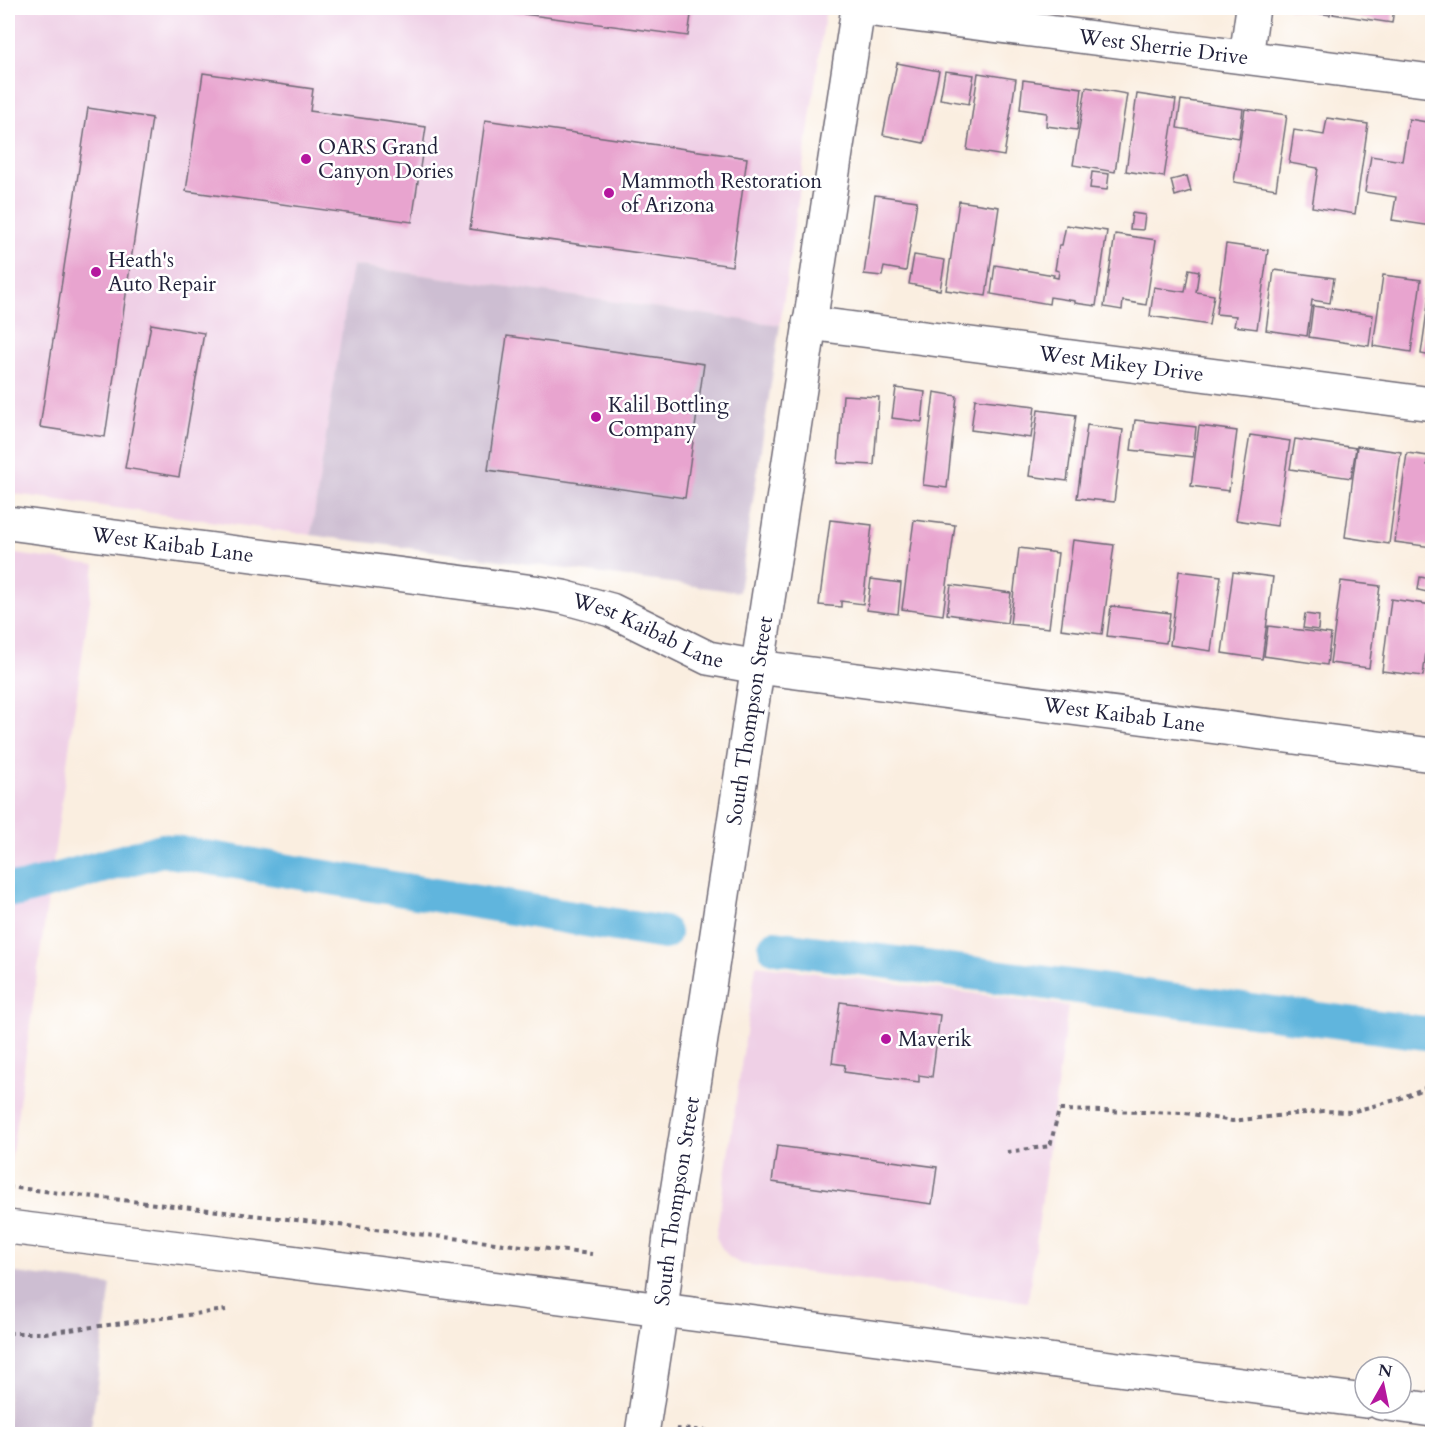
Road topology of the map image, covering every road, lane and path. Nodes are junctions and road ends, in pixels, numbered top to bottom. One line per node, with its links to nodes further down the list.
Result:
1 (858, 8): 3 (street, West Sherrie Drive); 5 (street, South Thompson Street)
2 (1253, 8): 3 (street)
3 (1246, 57): 4 (street, West Sherrie Drive)
4 (1432, 81)
5 (809, 323): 6 (street, West Mikey Drive); 8 (street, South Thompson Street)
6 (1432, 404)
7 (8, 523): 8 (street, West Kaibab Lane)
8 (758, 667): 9 (street, West Kaibab Lane); 16 (street, South Thompson Street)
9 (1432, 754)
10 (1432, 1085): 11 (path)
11 (1007, 1152)
12 (8, 1187): 14 (path)
13 (8, 1227): 16 (street)
14 (592, 1254)
15 (226, 1310): 17 (path)
16 (661, 1310): 18 (street); 22 (street, South Thompson Street)
17 (8, 1333)
18 (1353, 1399)
19 (1413, 1407): 20 (street)
20 (1432, 1410)
21 (675, 1428): 23 (path)
22 (642, 1434)
23 (768, 1434)

